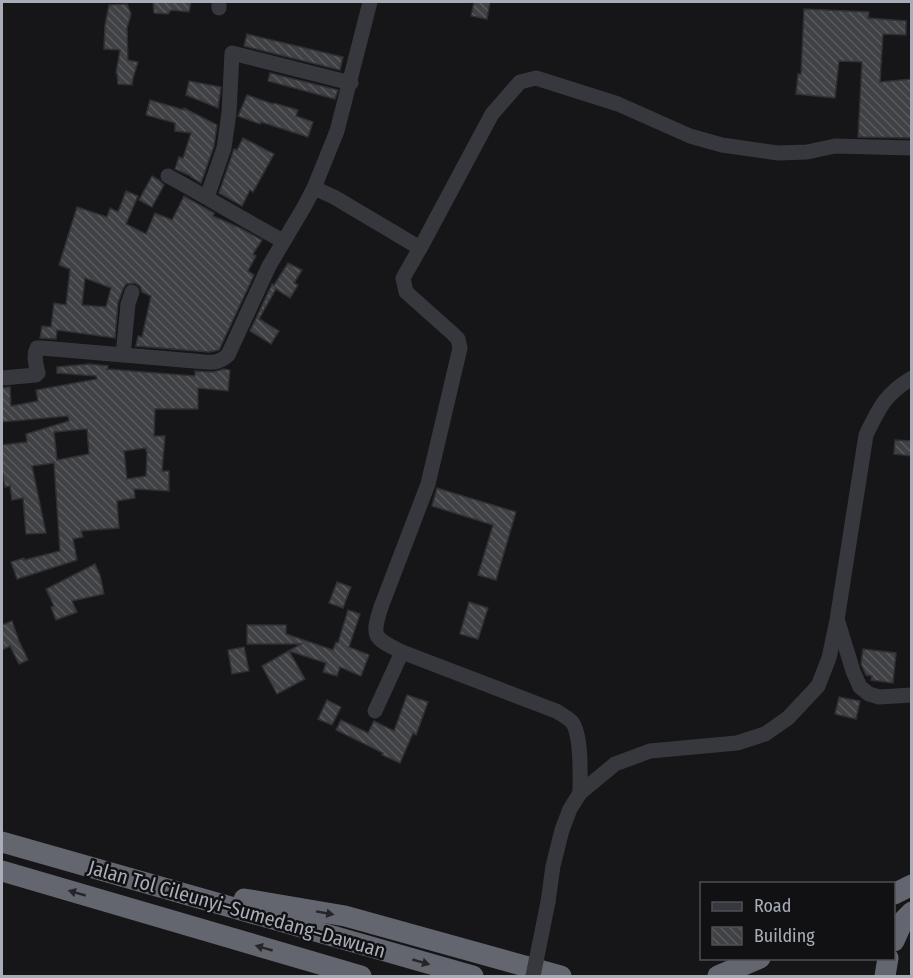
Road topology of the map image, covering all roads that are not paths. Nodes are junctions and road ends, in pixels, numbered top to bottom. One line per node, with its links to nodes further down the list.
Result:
1 (370, 2): 2 (street)
2 (351, 83): 5 (street); 6 (street)
3 (912, 148): 8 (street)
4 (168, 176): 6 (street)
5 (314, 188): 7 (street); 8 (street)
6 (207, 197): 7 (street)
7 (283, 241): 10 (street)
8 (420, 248): 14 (street)
9 (132, 292): 10 (street)
10 (123, 355): 11 (street)
11 (2, 378)
12 (912, 378): 13 (street)
13 (837, 620): 15 (street); 17 (street)
14 (402, 652): 16 (street); 17 (street)
15 (912, 695)
16 (375, 711)
17 (580, 793): 29 (street, bridge)
18 (2, 842): 20 (highway, Jalan Tol Cileunyi–Sumedang–Dawuan)
19 (2, 871): 27 (highway, Jalan Tol Cileunyi–Sumedang–Dawuan, one-way to 19)
20 (143, 882): 28 (highway, Jalan Tol Cileunyi–Sumedang–Dawuan, one-way to 28); 30 (highway, one-way to 30)
21 (912, 885): 22 (highway)
22 (895, 894)
23 (912, 912): 24 (highway)
24 (895, 938)
25 (755, 960): 31 (highway)
26 (888, 960): 32 (highway)
27 (361, 976)
28 (473, 976)
29 (533, 976)
30 (561, 976)
31 (718, 976)
32 (885, 976)

